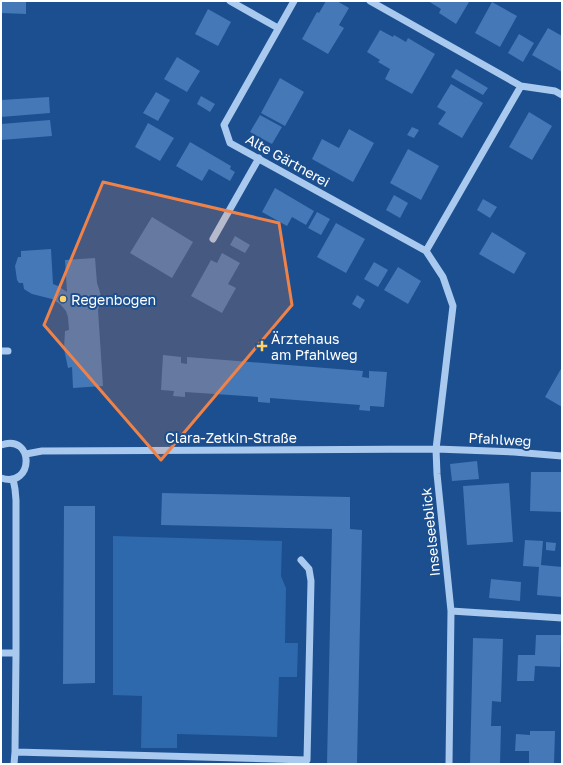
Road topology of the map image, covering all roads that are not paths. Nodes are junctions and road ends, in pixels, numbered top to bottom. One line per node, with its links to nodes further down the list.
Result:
1 (230, 1): 4 (street)
2 (294, 1): 4 (street, Alte Gärtnerei)
3 (370, 1): 5 (street)
4 (278, 28): 7 (street, Alte Gärtnerei)
5 (521, 86): 6 (street); 9 (street)
6 (562, 95)
7 (258, 158): 8 (street); 9 (street, Alte Gärtnerei)
8 (213, 239)
9 (426, 251): 11 (street, Alte Gärtnerei)
10 (1, 445): 12 (street)
11 (436, 449): 12 (street, Clara-Zetkin-Straße); 13 (street, Pfahlweg); 17 (street, Inselseeblick)
12 (26, 454): 15 (street)
13 (562, 456)
14 (1, 478): 15 (street)
15 (13, 479): 20 (street)
16 (301, 560): 21 (street)
17 (451, 611): 18 (street); 23 (street, Inselseeblick)
18 (562, 618)
19 (1, 653): 20 (street)
20 (16, 653): 21 (street)
21 (15, 752): 22 (street)
22 (14, 764)
23 (449, 764)

